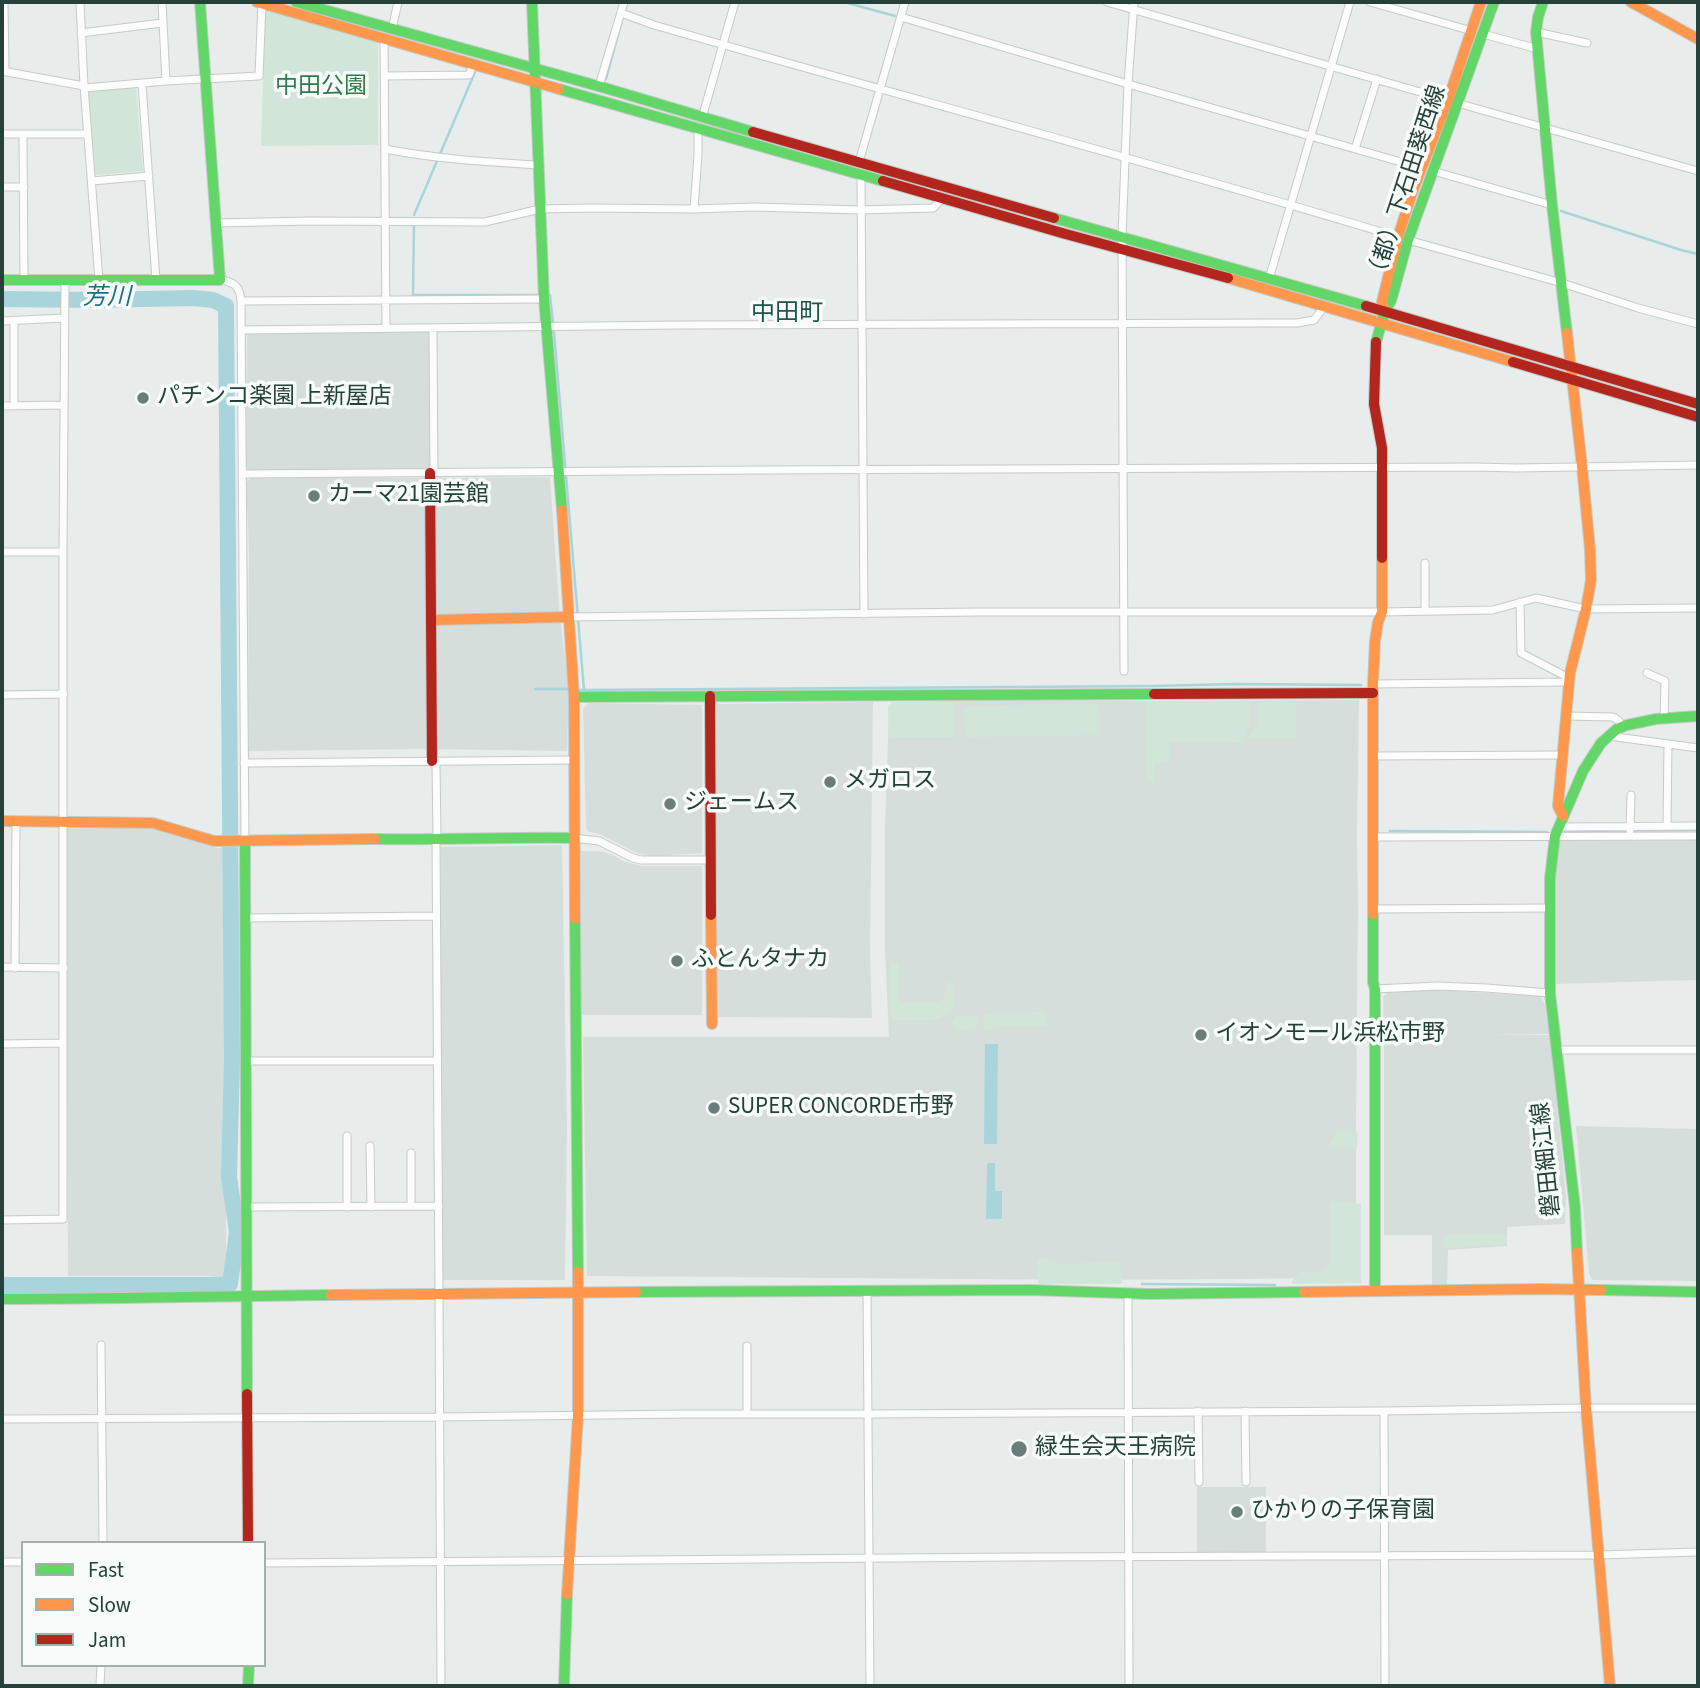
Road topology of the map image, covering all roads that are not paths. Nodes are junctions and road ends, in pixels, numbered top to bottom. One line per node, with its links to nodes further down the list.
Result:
1 (4, 2): 36 (street)
2 (80, 2): 27 (street)
3 (162, 2): 24 (street)
4 (200, 2): 38 (street)
5 (259, 2): 28 (street); 38 (street)
6 (296, 2): 28 (street)
7 (398, 2): 28 (street)
8 (532, 2): 35 (street)
9 (624, 2): 21 (street)
10 (735, 2): 31 (street)
11 (905, 2): 22 (street)
12 (1107, 2): 20 (street)
13 (1350, 2): 34 (street)
14 (1370, 2): 25 (street)
15 (1481, 2): 25 (street, （都）下石田葵西線)
16 (1494, 2): 25 (street, （都）下石田葵西線)
17 (1535, 2): 23 (street)
18 (1543, 2): 23 (street)
19 (1631, 2): 29 (street)
20 (1133, 6): 34 (street); 43 (street)
21 (621, 13): 31 (street); 44 (street)
22 (901, 17): 43 (street); 46 (street)
23 (1538, 17): 26 (street)
24 (162, 23): 27 (street); 40 (street)
25 (1477, 32): 32 (street); 47 (street, （都）下石田葵西線)
26 (1536, 32): 30 (street); 32 (street)
27 (80, 33): 45 (street)
28 (388, 34): 33 (street); 35 (street); 37 (street)
29 (1698, 39)
30 (1587, 43)
31 (723, 44): 46 (street); 48 (street)
32 (1538, 49): 49 (street)
33 (473, 65): 37 (street); 41 (street)
34 (1331, 65): 39 (street); 53 (street)
35 (535, 69): 41 (street); 44 (street)
36 (4, 70): 45 (street)
37 (385, 76): 54 (street)
38 (205, 78): 40 (street); 73 (street)
39 (1377, 79): 47 (street); 55 (street)
40 (166, 81): 42 (street)
41 (535, 82): 48 (street); 58 (street)
42 (142, 84): 45 (street); 62 (street)
43 (1128, 84): 53 (street); 56 (street)
44 (599, 86): 48 (street)
45 (84, 87): 52 (street)
46 (880, 88): 56 (street); 57 (street)
47 (1452, 101): 49 (street); 59 (street, （都）下石田葵西線)
48 (700, 123): 57 (street); 61 (street); 70 (street)
49 (1545, 128): 60 (street); 68 (street)
50 (2, 134): 51 (street)
51 (23, 134): 52 (street); 65 (street)
52 (87, 134): 63 (street)
53 (1311, 136): 55 (street); 67 (street)
54 (385, 149): 58 (street); 72 (street)
55 (1355, 149): 59 (street)
56 (1125, 159): 67 (street); 74 (street)
57 (859, 162): 74 (street)
58 (538, 165): 69 (street)
59 (1427, 169): 68 (street); 75 (street, （都）下石田葵西線)
60 (1698, 171)
61 (861, 174): 66 (street); 71 (street)
62 (149, 176): 63 (street); 81 (street)
63 (92, 181): 77 (street)
64 (2, 187): 65 (street)
65 (24, 187): 80 (street)
66 (943, 198): 71 (street); 76 (street)
67 (1291, 204): 75 (street); 78 (street)
68 (1552, 205): 84 (street)
69 (540, 209): 70 (street); 72 (street); 86 (street)
70 (694, 209): 71 (street)
71 (861, 210): 96 (street)
72 (386, 222): 73 (street); 85 (street)
73 (216, 223): 82 (street)
74 (1122, 236): 76 (street); 78 (street)
75 (1403, 238): 84 (street); 89 (street, （都）下石田葵西線)
76 (1123, 248): 88 (street); 95 (street)
77 (99, 279): 81 (street); 83 (street)
78 (1269, 279): 89 (street)
79 (2, 280): 80 (street)
80 (24, 280): 83 (street)
81 (156, 280): 82 (street)
82 (220, 280): 87 (street)
83 (65, 283): 90 (street)
84 (1562, 284): 94 (street); 101 (street)
85 (387, 299): 86 (street); 87 (street); 98 (street)
86 (544, 299): 97 (street)
87 (241, 301): 100 (street)
88 (1324, 307): 93 (street); 95 (street)
89 (1385, 311): 93 (street, （都）下石田葵西線); 101 (street)
90 (64, 315): 92 (street); 104 (street)
91 (2, 321): 92 (street)
92 (14, 321): 106 (street)
93 (1382, 324): 102 (street); 110 (street, （都）下石田葵西線)
94 (1698, 324)
95 (1123, 325): 96 (street); 111 (street)
96 (862, 326): 97 (street); 112 (street)
97 (546, 327): 99 (street); 113 (street)
98 (386, 328): 99 (street); 100 (street)
99 (433, 328): 114 (street)
100 (241, 330): 115 (street)
101 (1571, 366): 102 (street); 103 (street)
102 (1573, 379): 107 (street); 109 (street)
103 (1698, 404)
104 (64, 405): 106 (street); 117 (street)
105 (2, 406): 106 (street)
106 (14, 406)
107 (1698, 417)
108 (1698, 465): 109 (street)
109 (1582, 466): 110 (street); 121 (street)
110 (1382, 467): 111 (street); 123 (street, （都）下石田葵西線)
111 (1124, 468): 112 (street); 124 (street)
112 (863, 470): 113 (street); 125 (street)
113 (559, 472): 114 (street); 126 (street)
114 (432, 473): 115 (street); 127 (street)
115 (242, 474): 147 (street)
116 (2, 552): 117 (street)
117 (63, 552): 132 (street)
118 (1425, 564): 122 (street)
119 (1520, 602): 121 (street); 122 (street); 130 (street)
120 (1698, 608): 121 (street)
121 (1586, 609): 130 (street)
122 (1425, 610): 123 (street)
123 (1382, 612): 124 (street); 131 (street, （都）下石田葵西線)
124 (1123, 613): 125 (street); 128 (street)
125 (864, 614): 126 (street)
126 (568, 617): 127 (street); 135 (street)
127 (431, 620): 146 (street)
128 (1124, 671)
129 (1647, 673): 138 (street)
130 (1569, 680): 131 (street); 136 (street)
131 (1373, 688): 134 (street); 144 (street, （都）下石田葵西線)
132 (64, 694): 133 (street); 151 (street)
133 (2, 695)
134 (710, 696): 135 (street); 161 (street)
135 (580, 697): 145 (street)
136 (1564, 716): 139 (street); 143 (street)
137 (1698, 716): 138 (street, 磐田細江線)
138 (1664, 719): 139 (street, 磐田細江線)
139 (1622, 727): 140 (street, 磐田細江線)
140 (1608, 736): 141 (street); 152 (street, 磐田細江線)
141 (1668, 744): 142 (street); 153 (street)
142 (1698, 748)
143 (1562, 755): 144 (street); 152 (street)
144 (1373, 757): 157 (street, （都）下石田葵西線)
145 (573, 760): 146 (street); 158 (street)
146 (432, 761): 147 (street); 159 (street)
147 (244, 763): 160 (street)
148 (1631, 795): 155 (street)
149 (2, 821): 150 (street)
150 (16, 821): 151 (street); 167 (street)
151 (63, 822): 160 (street); 168 (street)
152 (1559, 826): 155 (street); 157 (street); 162 (street, 磐田細江線)
153 (1667, 826): 154 (street); 155 (street)
154 (1698, 826)
155 (1630, 831): 156 (street)
156 (1698, 836)
157 (1373, 837): 163 (street, （都）下石田葵西線)
158 (574, 838): 159 (street); 161 (street); 190 (street)
159 (436, 840): 160 (street); 164 (street)
160 (245, 842): 165 (street)
161 (710, 860): 171 (street)
162 (1550, 908): 163 (street); 170 (street, 磐田細江線)
163 (1374, 909): 169 (street, （都）下石田葵西線)
164 (436, 916): 165 (street); 177 (street)
165 (245, 918): 176 (street)
166 (2, 968): 167 (street)
167 (15, 968): 168 (street)
168 (64, 968): 173 (street)
169 (1375, 989): 170 (street); 189 (street, （都）下石田葵西線)
170 (1550, 993): 174 (street, 磐田細江線)
171 (712, 1024)
172 (2, 1044): 173 (street)
173 (63, 1044): 186 (street)
174 (1557, 1050): 175 (street); 187 (street, 磐田細江線)
175 (1698, 1050)
176 (246, 1061): 177 (street); 184 (street)
177 (437, 1061): 183 (street)
178 (347, 1136): 185 (street)
179 (370, 1146): 181 (street)
180 (411, 1153): 182 (street)
181 (371, 1206): 182 (street); 185 (street)
182 (411, 1206): 183 (street)
183 (439, 1206): 188 (street)
184 (247, 1207): 185 (street); 194 (street)
185 (347, 1207)
186 (2, 1220)
187 (1579, 1289): 189 (street); 192 (street); 198 (street, 磐田細江線)
188 (439, 1290): 190 (street); 194 (street); 207 (street)
189 (1375, 1291): 193 (street)
190 (578, 1292): 191 (street); 206 (street)
191 (867, 1292): 193 (street); 205 (street)
192 (1698, 1292)
193 (1128, 1293): 203 (street)
194 (247, 1295): 195 (street); 208 (street)
195 (2, 1299)
196 (101, 1345): 210 (street)
197 (747, 1346): 204 (street)
198 (1586, 1408): 199 (street); 202 (street); 216 (street, 磐田細江線)
199 (1698, 1408)
200 (1198, 1411): 201 (street); 203 (street); 211 (street)
201 (1245, 1411): 202 (street); 212 (street)
202 (1384, 1411): 217 (street)
203 (1128, 1412): 205 (street); 218 (street)
204 (747, 1414): 205 (street); 206 (street)
205 (868, 1414): 219 (street)
206 (578, 1416): 207 (street); 220 (street)
207 (439, 1417): 208 (street); 223 (street)
208 (248, 1418): 210 (street); 214 (street)
209 (2, 1419): 210 (street)
210 (102, 1419): 213 (street)
211 (1199, 1482)
212 (1246, 1482)
213 (103, 1541)
214 (248, 1541)
215 (1698, 1552): 216 (street)
216 (1599, 1555): 217 (street); 234 (street, 磐田細江線)
217 (1384, 1556): 218 (street); 233 (street)
218 (1128, 1557): 219 (street); 232 (street)
219 (869, 1559): 220 (street); 231 (street)
220 (568, 1561): 223 (street); 230 (street)
221 (2, 1562): 222 (street)
222 (21, 1562)
223 (441, 1562): 224 (street); 229 (street)
224 (266, 1563)
225 (101, 1667): 227 (street)
226 (249, 1667): 228 (street)
227 (100, 1686)
228 (248, 1686)
229 (441, 1686)
230 (564, 1686)
231 (870, 1686)
232 (1129, 1686)
233 (1385, 1686)
234 (1610, 1686)

